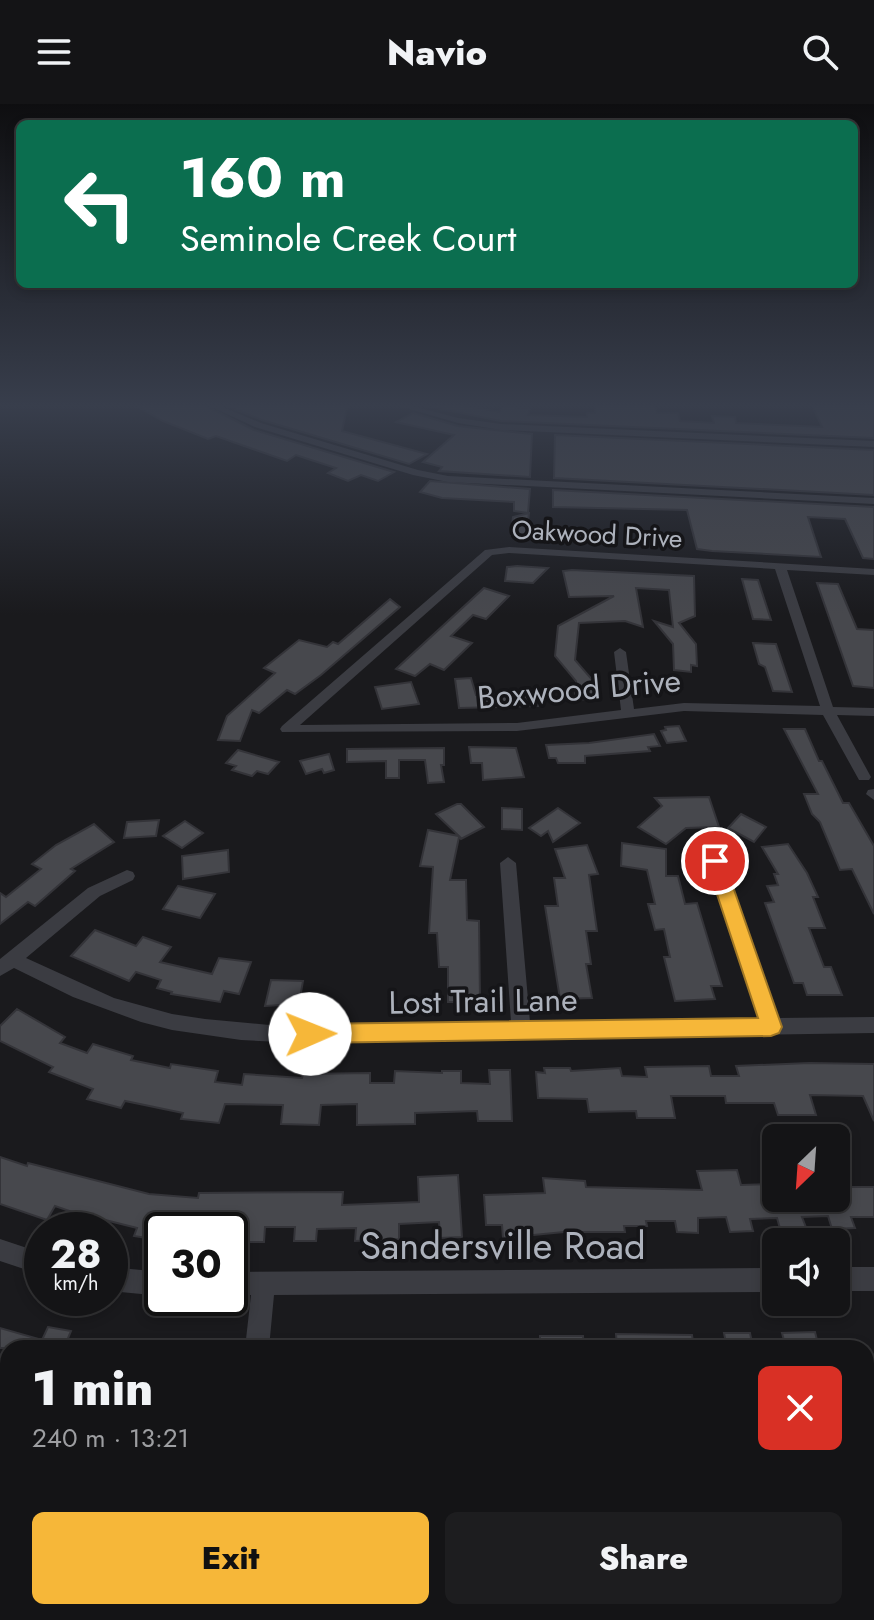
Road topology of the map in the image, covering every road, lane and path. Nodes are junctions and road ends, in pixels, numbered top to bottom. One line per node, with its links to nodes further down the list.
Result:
1 (420, 474): 2 (street)
2 (874, 501)
3 (780, 567): 4 (street, Oakwood Drive); 6 (street); 9 (street, Oakwood Drive)
4 (874, 572)
5 (620, 652): 8 (street)
6 (828, 711): 7 (street, Boxwood Drive); 8 (street, Boxwood Drive); 10 (street)
7 (874, 712)
8 (628, 713): 9 (street, Boxwood Drive)
9 (287, 729)
10 (864, 777)
11 (715, 861): 16 (street)
12 (508, 863): 17 (street)
13 (127, 876): 14 (street)
14 (6, 964): 17 (street, Lost Trail Lane)
15 (874, 1025): 16 (street, Lost Trail Lane)
16 (771, 1027): 17 (street, Lost Trail Lane)
17 (521, 1031)
18 (0, 1250): 19 (street)
19 (24, 1258)
20 (850, 1279): 21 (street)
21 (874, 1279)
22 (762, 1280): 24 (street, Sandersville Road)
23 (248, 1284): 24 (street, Sandersville Road)
24 (264, 1284): 25 (street)
25 (258, 1340)

